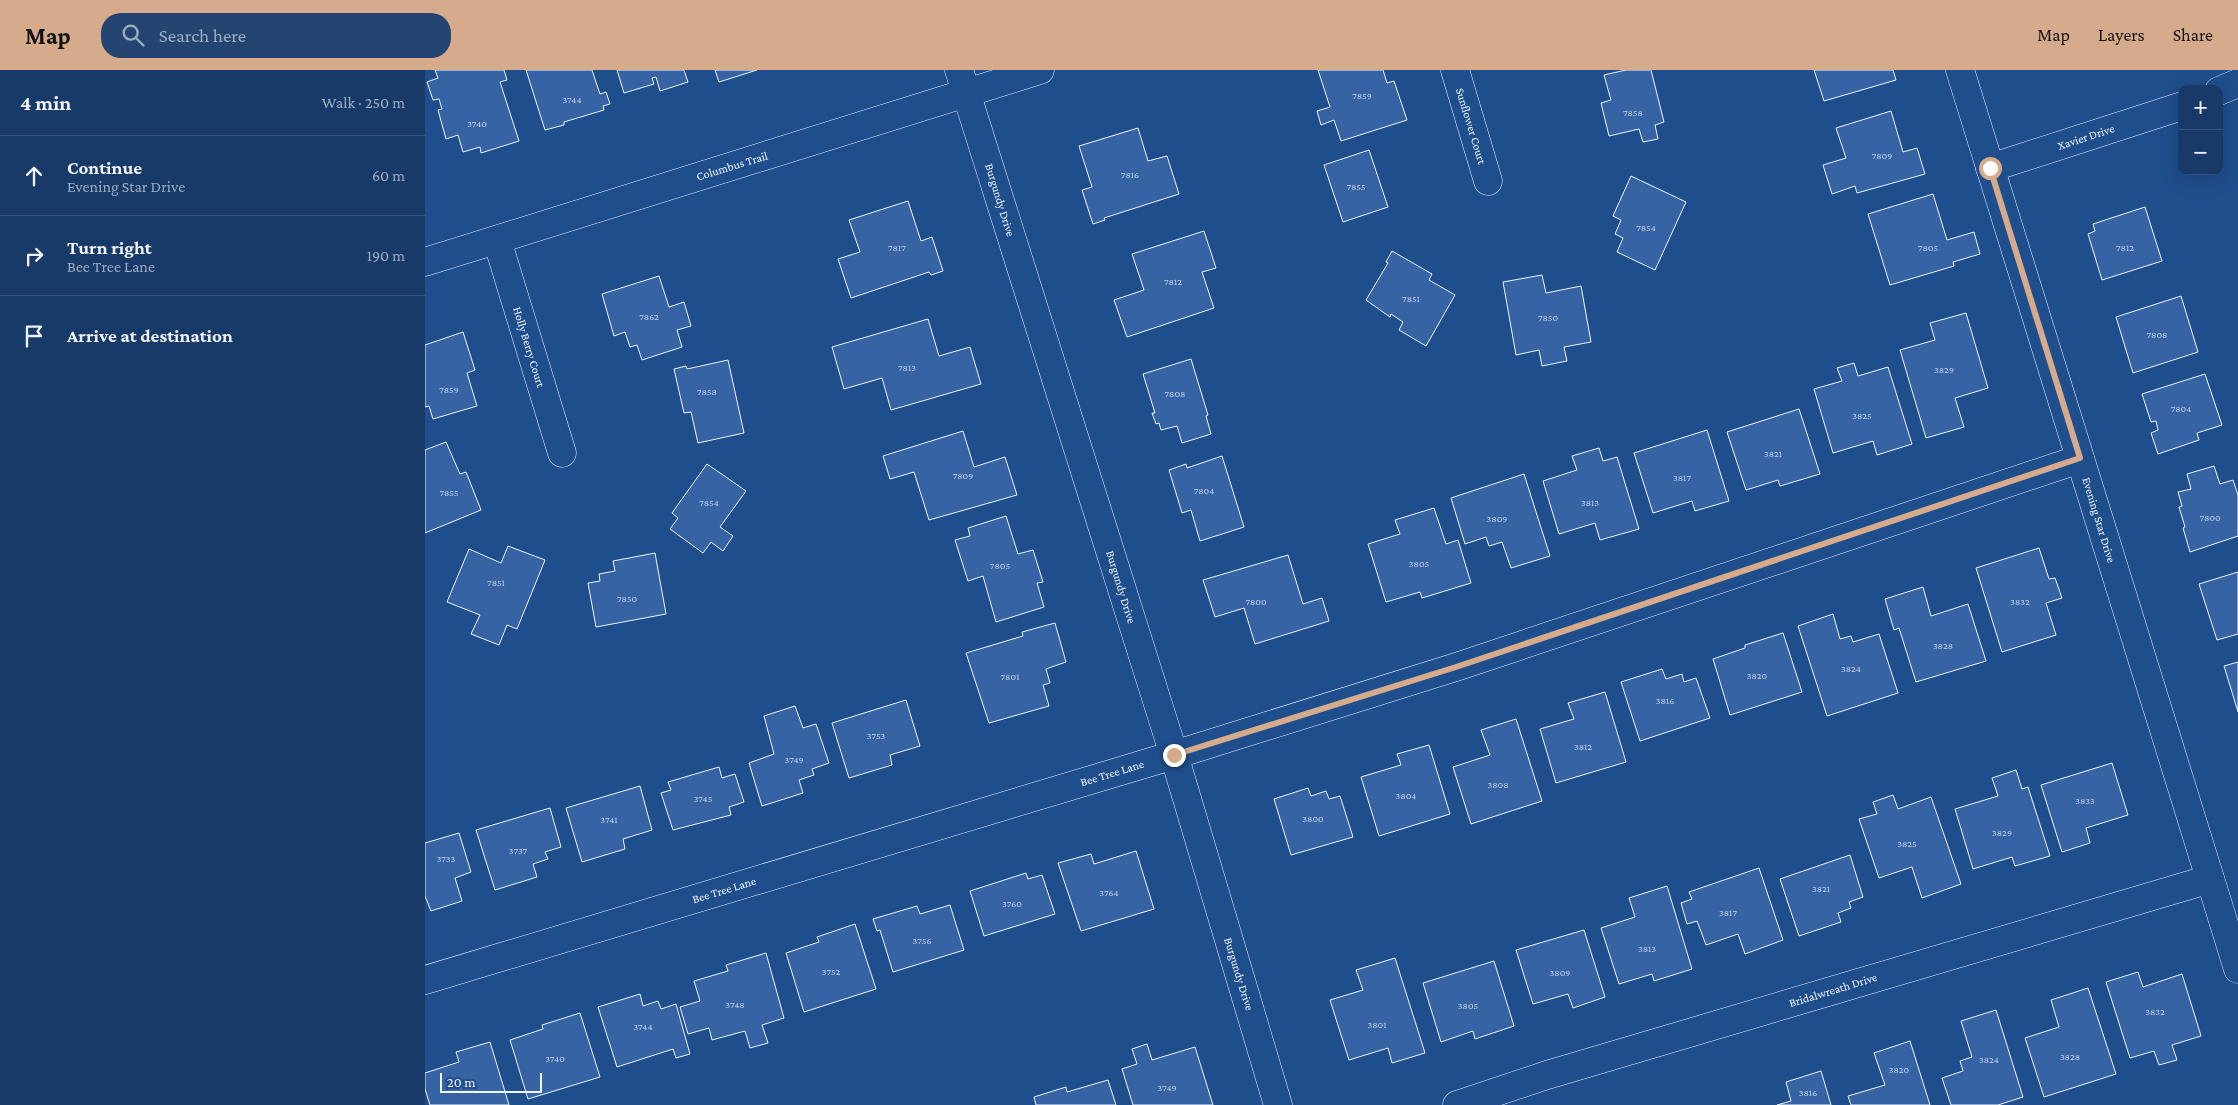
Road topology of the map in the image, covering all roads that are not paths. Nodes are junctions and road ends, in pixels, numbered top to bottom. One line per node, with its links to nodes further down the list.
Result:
1 (1040, 70): 4 (street, Columbus Trail)
2 (1455, 70): 9 (street, Sunflower Court)
3 (1960, 70): 8 (street, Evening Star Drive)
4 (963, 82): 10 (street, Columbus Trail); 14 (street, Burgundy Drive)
5 (2238, 83): 6 (street)
6 (2223, 89)
7 (2178, 107): 8 (street, Xavier Drive)
8 (1990, 168): 13 (street, Evening Star Drive)
9 (1488, 181)
10 (497, 240): 11 (street, Columbus Trail); 12 (street, Holly Berry Court)
11 (425, 262)
12 (561, 453)
13 (2080, 458): 14 (street, Bee Tree Lane); 15 (street, Evening Star Drive)
14 (1174, 755): 17 (street, Bee Tree Lane); 18 (street, Burgundy Drive)
15 (2209, 879): 16 (street, Evening Star Drive); 19 (street, Bridalwreath Drive)
16 (2238, 969)
17 (425, 980)
18 (1278, 1105)
19 (1457, 1105)

